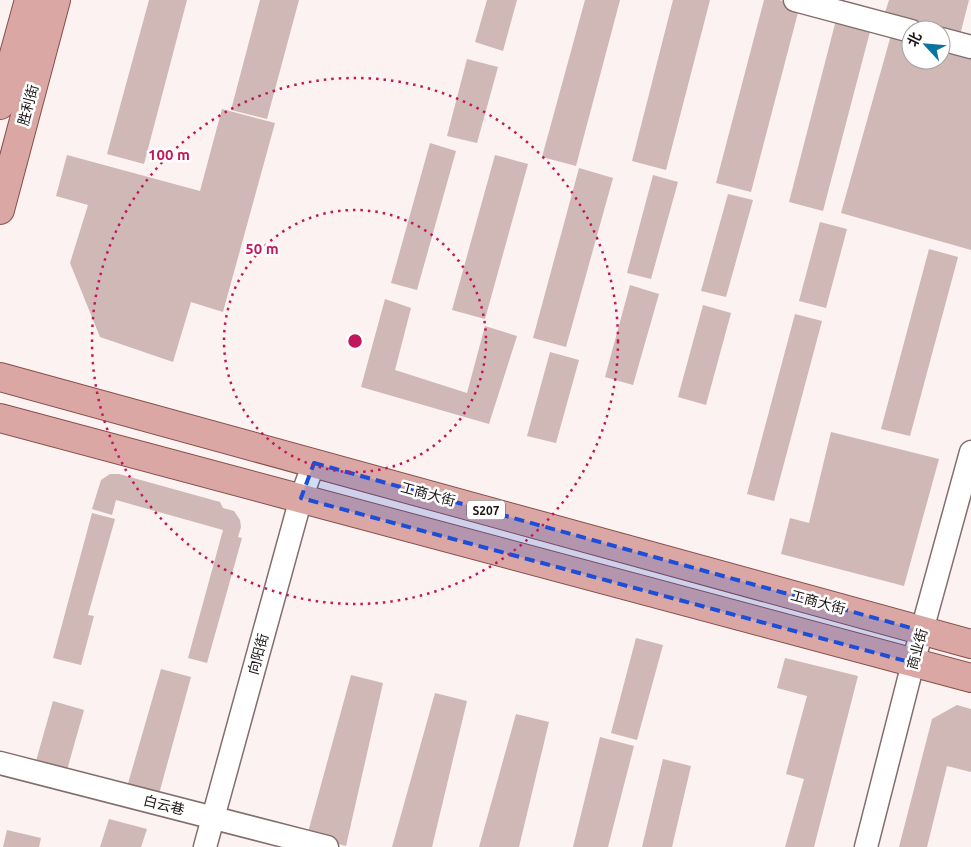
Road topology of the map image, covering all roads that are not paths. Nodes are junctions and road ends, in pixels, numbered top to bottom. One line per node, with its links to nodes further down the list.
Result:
1 (29, 0): 7 (main road, 胜利街)
2 (56, 0): 8 (main road, 胜利街)
3 (795, 0): 4 (street)
4 (901, 28)
5 (951, 42): 6 (street)
6 (971, 47)
7 (0, 105)
8 (0, 210)
9 (0, 377): 12 (main road, 工商大街 / S207)
10 (0, 418): 13 (main road)
11 (971, 452): 14 (street, 商业街)
12 (314, 463): 13 (street, 向阳街); 14 (main road, 工商大街 / S207)
13 (301, 498): 16 (main road); 19 (street, 向阳街)
14 (922, 631): 15 (main road, 工商大街 / S207); 16 (street, 商业街)
15 (971, 644)
16 (913, 663): 17 (main road); 22 (street, 商业街)
17 (971, 678)
18 (0, 763): 19 (street, 白云巷)
19 (213, 817): 20 (street, 向阳街); 21 (street, 白云巷)
20 (205, 847)
21 (328, 847)
22 (866, 847)

